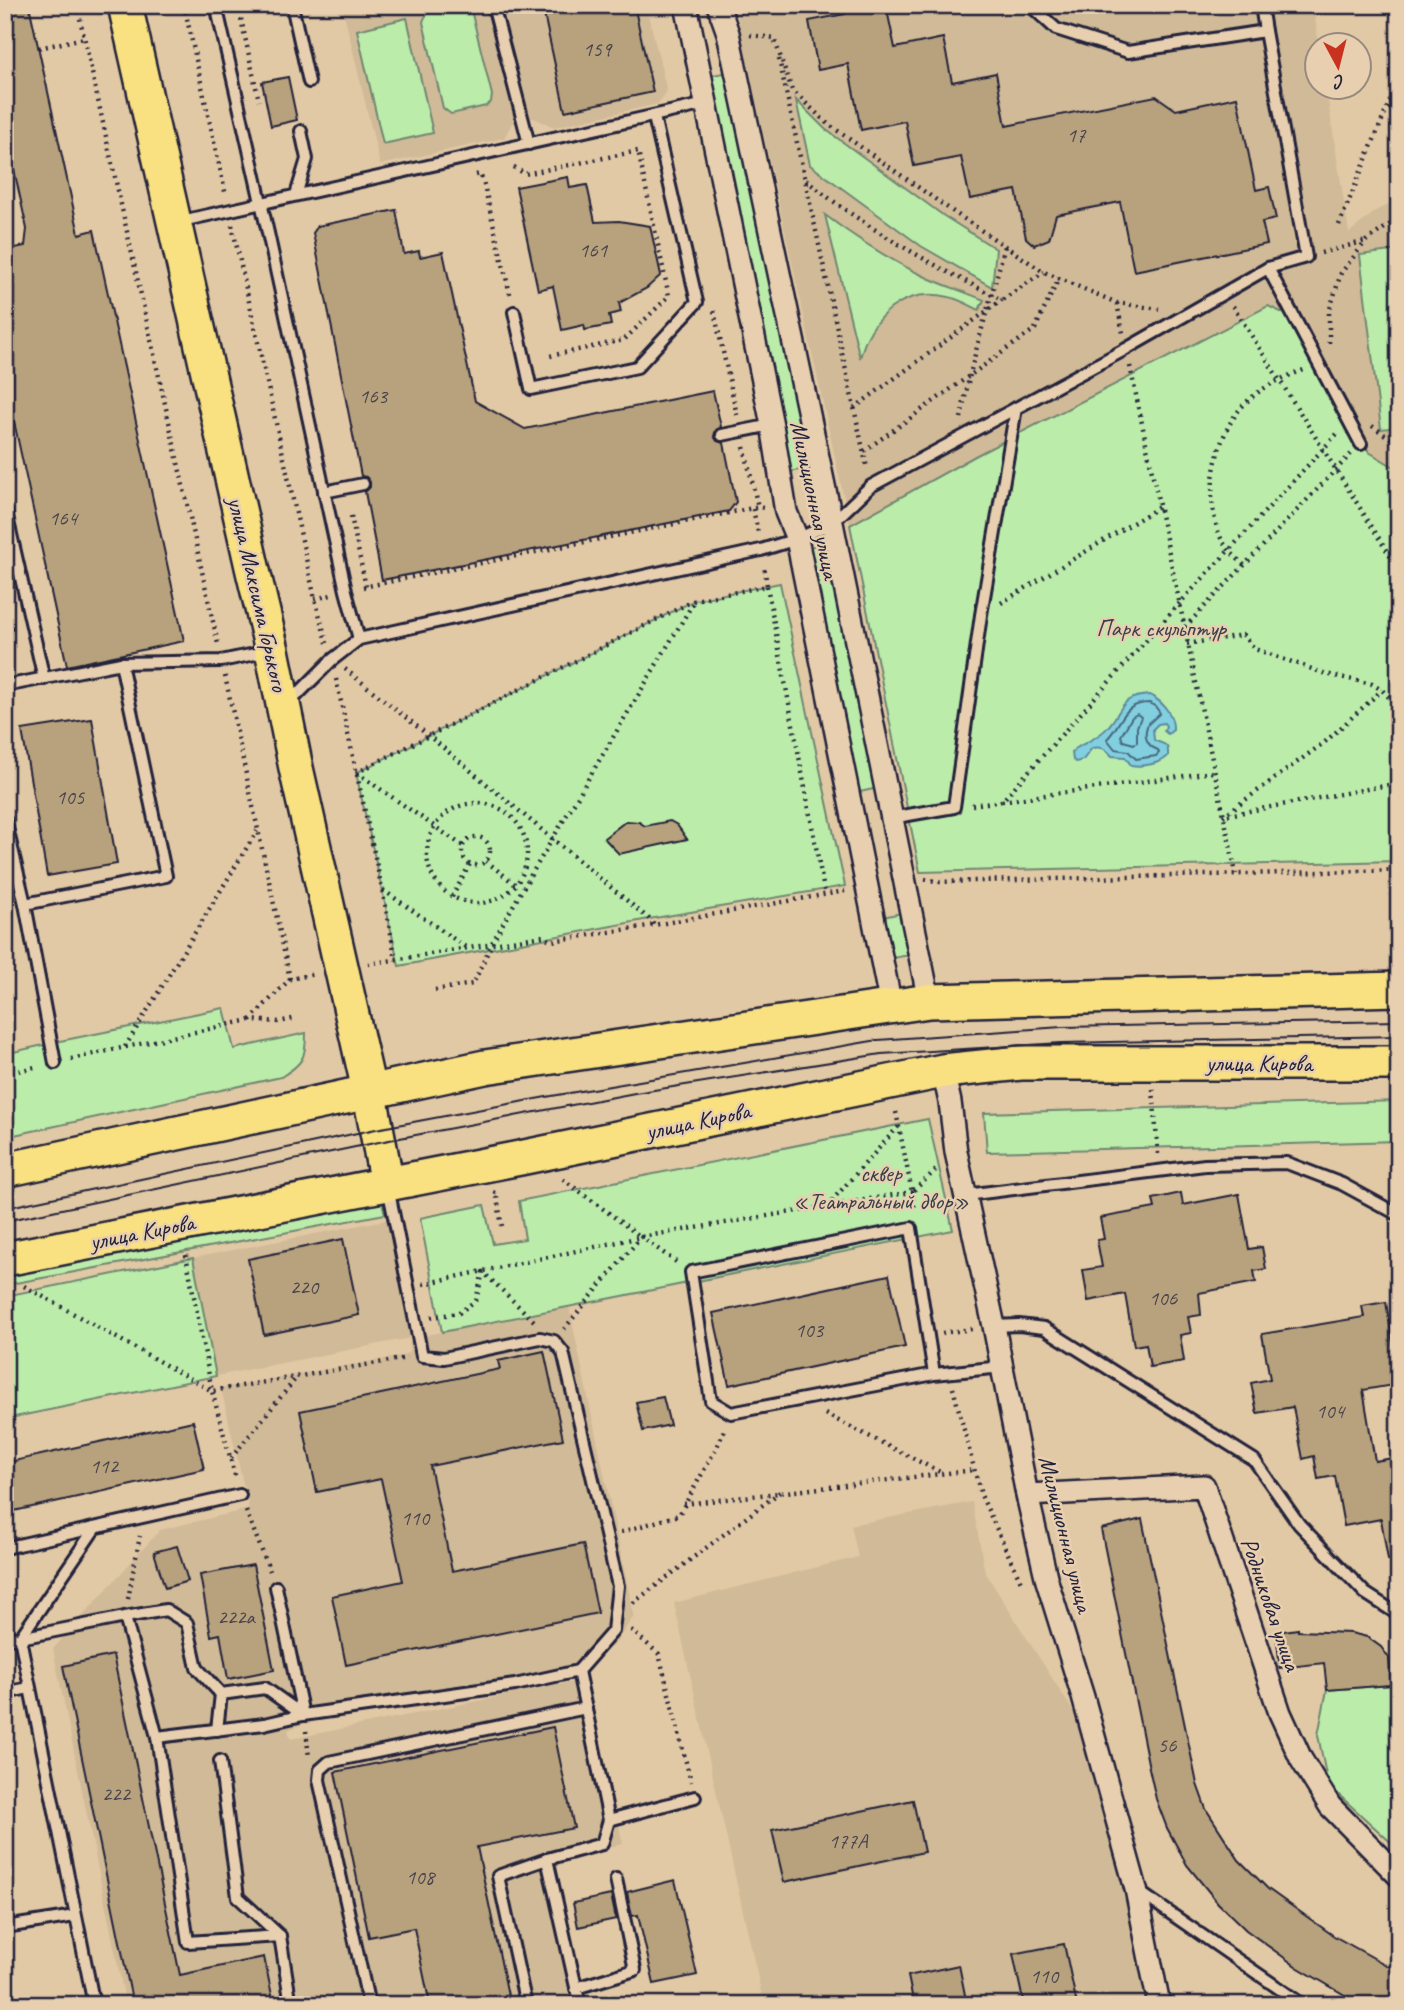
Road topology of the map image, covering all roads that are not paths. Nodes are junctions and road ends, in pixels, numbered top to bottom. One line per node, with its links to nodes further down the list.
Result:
1 (125, 5): 17 (main road, улица Максима Горького)
2 (216, 5): 16 (lane)
3 (292, 5): 10 (lane)
4 (493, 5): 14 (lane)
5 (686, 5): 11 (street, Милиционная улица)
6 (718, 5): 27 (street, Милиционная улица)
7 (1030, 5): 9 (lane)
8 (1261, 5): 9 (lane)
9 (1265, 31): 18 (lane)
10 (309, 82)
11 (706, 104): 12 (lane); 21 (street, Милиционная улица)
12 (654, 117): 14 (lane); 19 (lane)
13 (301, 131): 15 (lane)
14 (529, 144): 15 (lane)
15 (296, 195): 16 (lane)
16 (261, 203): 17 (lane); 25 (lane)
17 (174, 222): 30 (main road, улица Максима Горького)
18 (1268, 268): 20 (lane); 23 (lane)
19 (514, 312)
20 (1016, 408): 27 (lane); 35 (lane)
21 (772, 425): 22 (lane); 28 (street, Милиционная улица)
22 (722, 435)
23 (1361, 444)
24 (363, 484): 25 (lane)
25 (324, 492): 29 (lane)
26 (5, 508): 32 (lane)
27 (832, 523): 28 (lane); 35 (street, Милиционная улица)
28 (797, 538): 29 (lane); 40 (street, Милиционная улица)
29 (359, 639): 34 (lane)
30 (272, 650): 31 (lane); 34 (main road, улица Максима Горького)
31 (121, 663): 32 (lane); 37 (lane)
32 (44, 679): 33 (lane)
33 (5, 686)
34 (284, 708): 44 (main road, улица Максима Горького)
35 (891, 818): 39 (street, Милиционная улица)
36 (5, 819): 37 (lane)
37 (25, 904): 41 (lane)
38 (1399, 989): 39 (main road)
39 (929, 1000): 40 (main road)
40 (891, 1006): 44 (main road)
41 (55, 1063)
42 (1399, 1063): 43 (main road, улица Кирова)
43 (943, 1071): 46 (main road, улица Кирова); 47 (street, Милиционная улица)
44 (369, 1090): 45 (main road); 46 (main road, улица Максима Горького)
45 (5, 1170)
46 (387, 1184): 49 (main road, улица Кирова); 62 (lane)
47 (966, 1195): 48 (lane); 50 (street, Милиционная улица)
48 (1399, 1215)
49 (14, 1273)
50 (994, 1326): 51 (street, Милиционная улица); 58 (lane)
51 (1002, 1367): 52 (lane); 54 (street, Милиционная улица)
52 (934, 1374): 52 (lane)
53 (240, 1495): 55 (lane)
54 (1027, 1495): 74 (street, Родниковая улица); 76 (street, Милиционная улица)
55 (95, 1528): 56 (lane); 61 (lane)
56 (5, 1548)
57 (276, 1587): 67 (lane)
58 (1399, 1615)
59 (125, 1617): 61 (lane); 65 (lane); 69 (lane)
60 (5, 1637): 61 (lane)
61 (20, 1638): 63 (lane)
62 (578, 1671): 66 (lane); 67 (lane)
63 (29, 1688): 64 (lane); 77 (lane)
64 (5, 1693)
65 (221, 1694): 67 (lane); 68 (lane)
66 (586, 1708): 72 (lane); 83 (lane)
67 (303, 1715): 68 (lane)
68 (217, 1730): 69 (lane)
69 (157, 1737): 79 (lane)
70 (220, 1761): 79 (lane)
71 (695, 1797): 72 (lane)
72 (609, 1820): 73 (lane)
73 (547, 1859): 80 (lane); 84 (lane)
74 (1399, 1876)
75 (616, 1879): 80 (lane)
76 (1136, 1889): 86 (street, Милиционная улица); 87 (lane)
77 (75, 1916): 78 (lane); 81 (lane)
78 (5, 1927)
79 (280, 1936): 82 (lane)
80 (576, 1988): 85 (lane)
81 (94, 2005)
82 (291, 2005)
83 (369, 2005)
84 (526, 2005)
85 (580, 2005)
86 (1159, 2005)
87 (1303, 2005)

